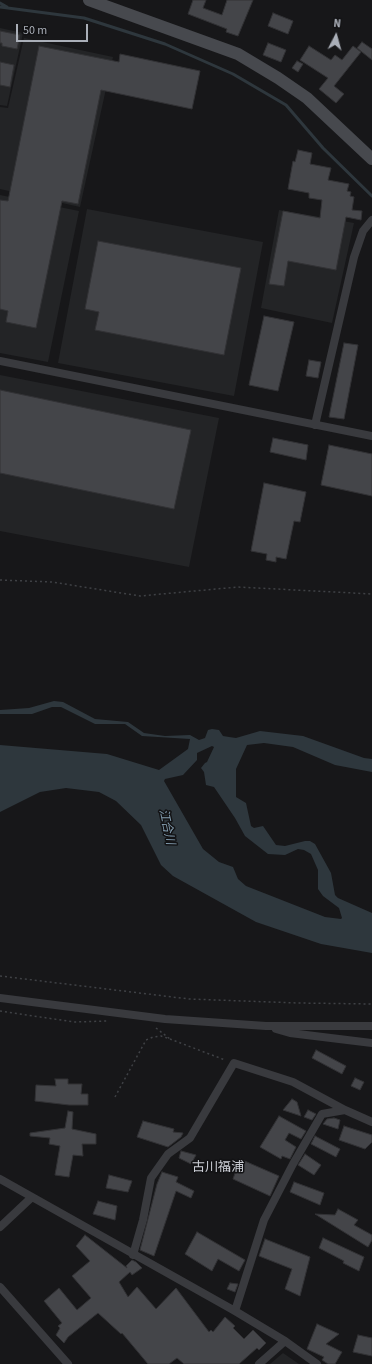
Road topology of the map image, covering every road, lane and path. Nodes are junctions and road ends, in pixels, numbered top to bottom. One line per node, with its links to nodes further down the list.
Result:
1 (89, 0): 2 (street)
2 (372, 159)
3 (372, 220): 5 (street)
4 (0, 361): 5 (street)
5 (315, 425): 6 (street)
6 (372, 436)
7 (0, 580): 8 (path)
8 (372, 594)
9 (0, 976): 11 (path)
10 (0, 998): 14 (street)
11 (372, 1004)
12 (0, 1011): 13 (path)
13 (113, 1021)
14 (266, 1026): 15 (street); 18 (street)
15 (372, 1026)
16 (155, 1027): 17 (path)
17 (170, 1039): 19 (path); 20 (path)
18 (372, 1043)
19 (234, 1063): 21 (street); 26 (street)
20 (115, 1097)
21 (345, 1110): 22 (street); 28 (street)
22 (372, 1122)
23 (0, 1179): 24 (street)
24 (32, 1197): 25 (street); 26 (street)
25 (0, 1227)
26 (133, 1255): 28 (street)
27 (0, 1287): 30 (street)
28 (235, 1311): 29 (street)
29 (285, 1341): 31 (street); 32 (street)
30 (68, 1364)
31 (259, 1364)
32 (316, 1364)

